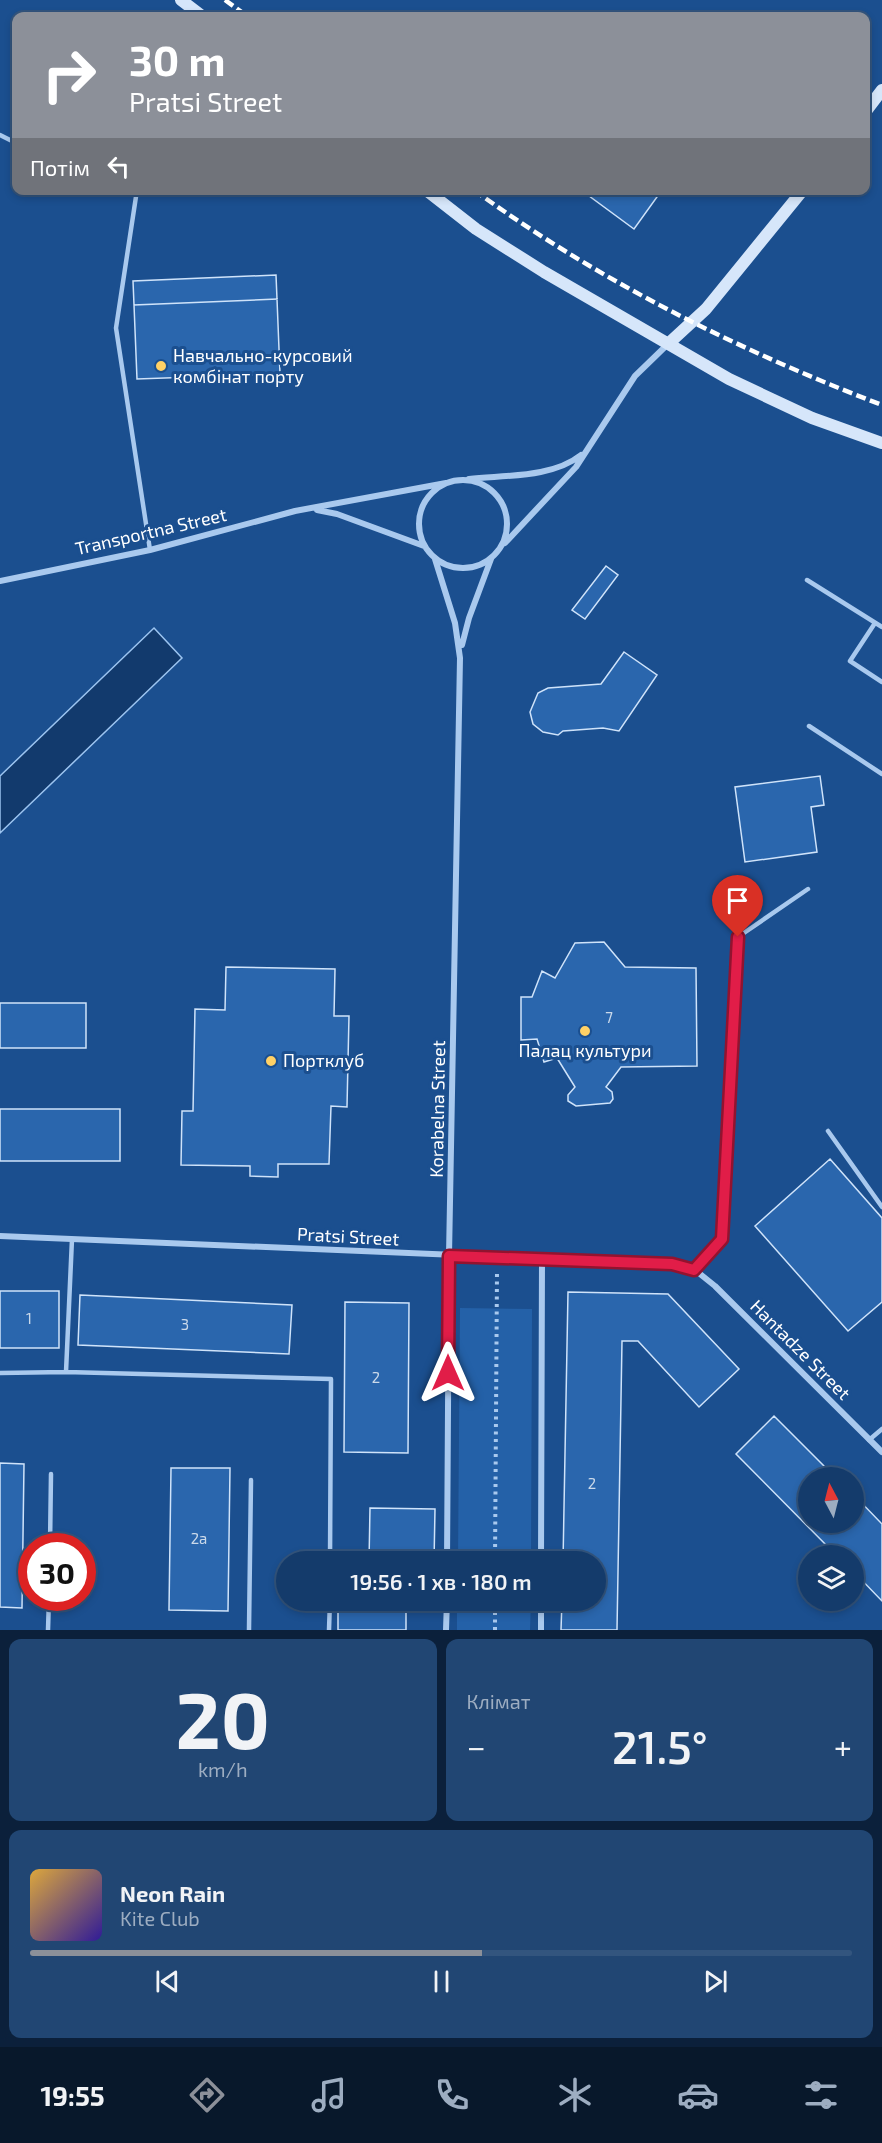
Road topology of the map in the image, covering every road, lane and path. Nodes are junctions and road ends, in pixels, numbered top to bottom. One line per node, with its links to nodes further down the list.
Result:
1 (181, 0): 2 (street)
2 (197, 12)
3 (882, 90): 4 (street)
4 (870, 106)
5 (136, 195): 16 (lane)
6 (432, 195): 8 (street)
7 (799, 195): 8 (street)
8 (668, 344): 9 (street); 10 (street)
9 (882, 443)
10 (588, 449): 11 (street); 14 (street)
11 (462, 479): 12 (street); 14 (street)
12 (446, 483): 13 (street, Transportna Street); 15 (street)
13 (308, 509): 15 (street, Transportna Street); 16 (street, Transportna Street)
14 (502, 545): 18 (street)
15 (424, 546): 17 (street)
16 (150, 550): 20 (street, Transportna Street)
17 (435, 559): 18 (street); 23 (street)
18 (491, 559): 23 (street)
19 (807, 580): 21 (lane)
20 (0, 581)
21 (875, 623): 22 (lane); 24 (lane)
22 (882, 627)
23 (460, 658): 32 (street, Korabelna Street)
24 (882, 682)
25 (809, 726): 26 (lane)
26 (882, 774)
27 (808, 889): 35 (lane)
28 (828, 1131): 29 (lane)
29 (882, 1207)
30 (0, 1236): 31 (street, Pratsi Street)
31 (72, 1239): 32 (street, Pratsi Street); 36 (lane)
32 (449, 1256): 33 (street, Pratsi Street); 45 (street, Korabelna Street)
33 (497, 1257): 34 (street, Pratsi Street); 46 (path)
34 (542, 1258): 35 (street, Pratsi Street); 47 (street)
35 (694, 1270): 39 (street, Hantadze Street)
36 (66, 1372): 37 (lane); 44 (lane)
37 (0, 1373)
38 (882, 1429): 39 (lane)
39 (869, 1440): 40 (street, Hantadze Street)
40 (882, 1452)
41 (51, 1474): 43 (lane)
42 (251, 1480): 54 (lane)
43 (50, 1533)
44 (330, 1551)
45 (447, 1551)
46 (495, 1551)
47 (541, 1551)
48 (49, 1611): 53 (lane)
49 (330, 1611): 55 (lane)
50 (447, 1611): 56 (street)
51 (495, 1611): 57 (path)
52 (541, 1611): 58 (street)
53 (48, 1630)
54 (249, 1630)
55 (329, 1630)
56 (446, 1630)
57 (495, 1630)
58 (541, 1630)

